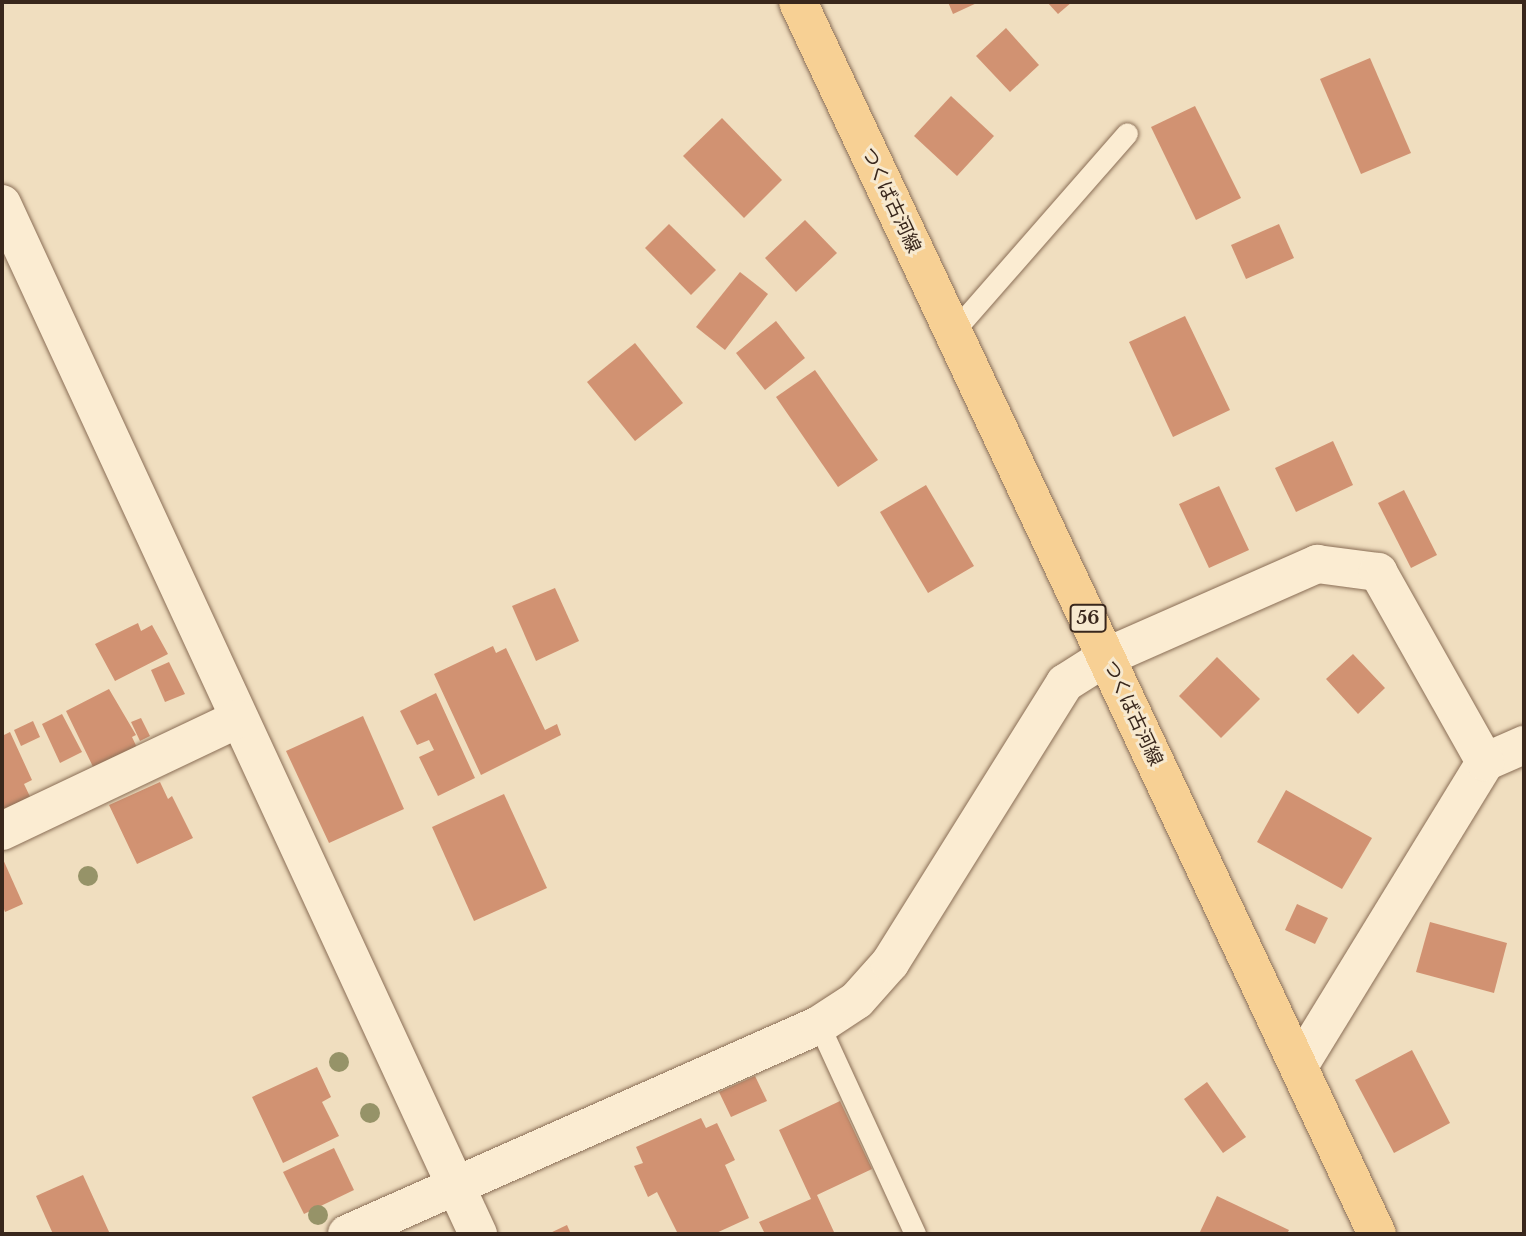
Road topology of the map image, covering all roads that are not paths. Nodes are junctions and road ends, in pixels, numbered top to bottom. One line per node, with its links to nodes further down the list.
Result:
1 (797, 2): 4 (main road, つくば古河線 / 56)
2 (1127, 133): 4 (lane)
3 (2, 204): 6 (street)
4 (953, 332): 5 (main road, つくば古河線 / 56)
5 (1106, 657): 8 (street); 10 (street); 11 (main road, つくば古河線 / 56)
6 (238, 719): 9 (street); 12 (street)
7 (1524, 745): 8 (street)
8 (1485, 762): 11 (street)
9 (2, 831)
10 (819, 1025): 12 (street); 15 (lane)
11 (1299, 1066): 16 (main road, つくば古河線 / 56)
12 (456, 1186): 13 (street); 14 (street)
13 (347, 1234)
14 (478, 1234)
15 (915, 1234)
16 (1377, 1234)

